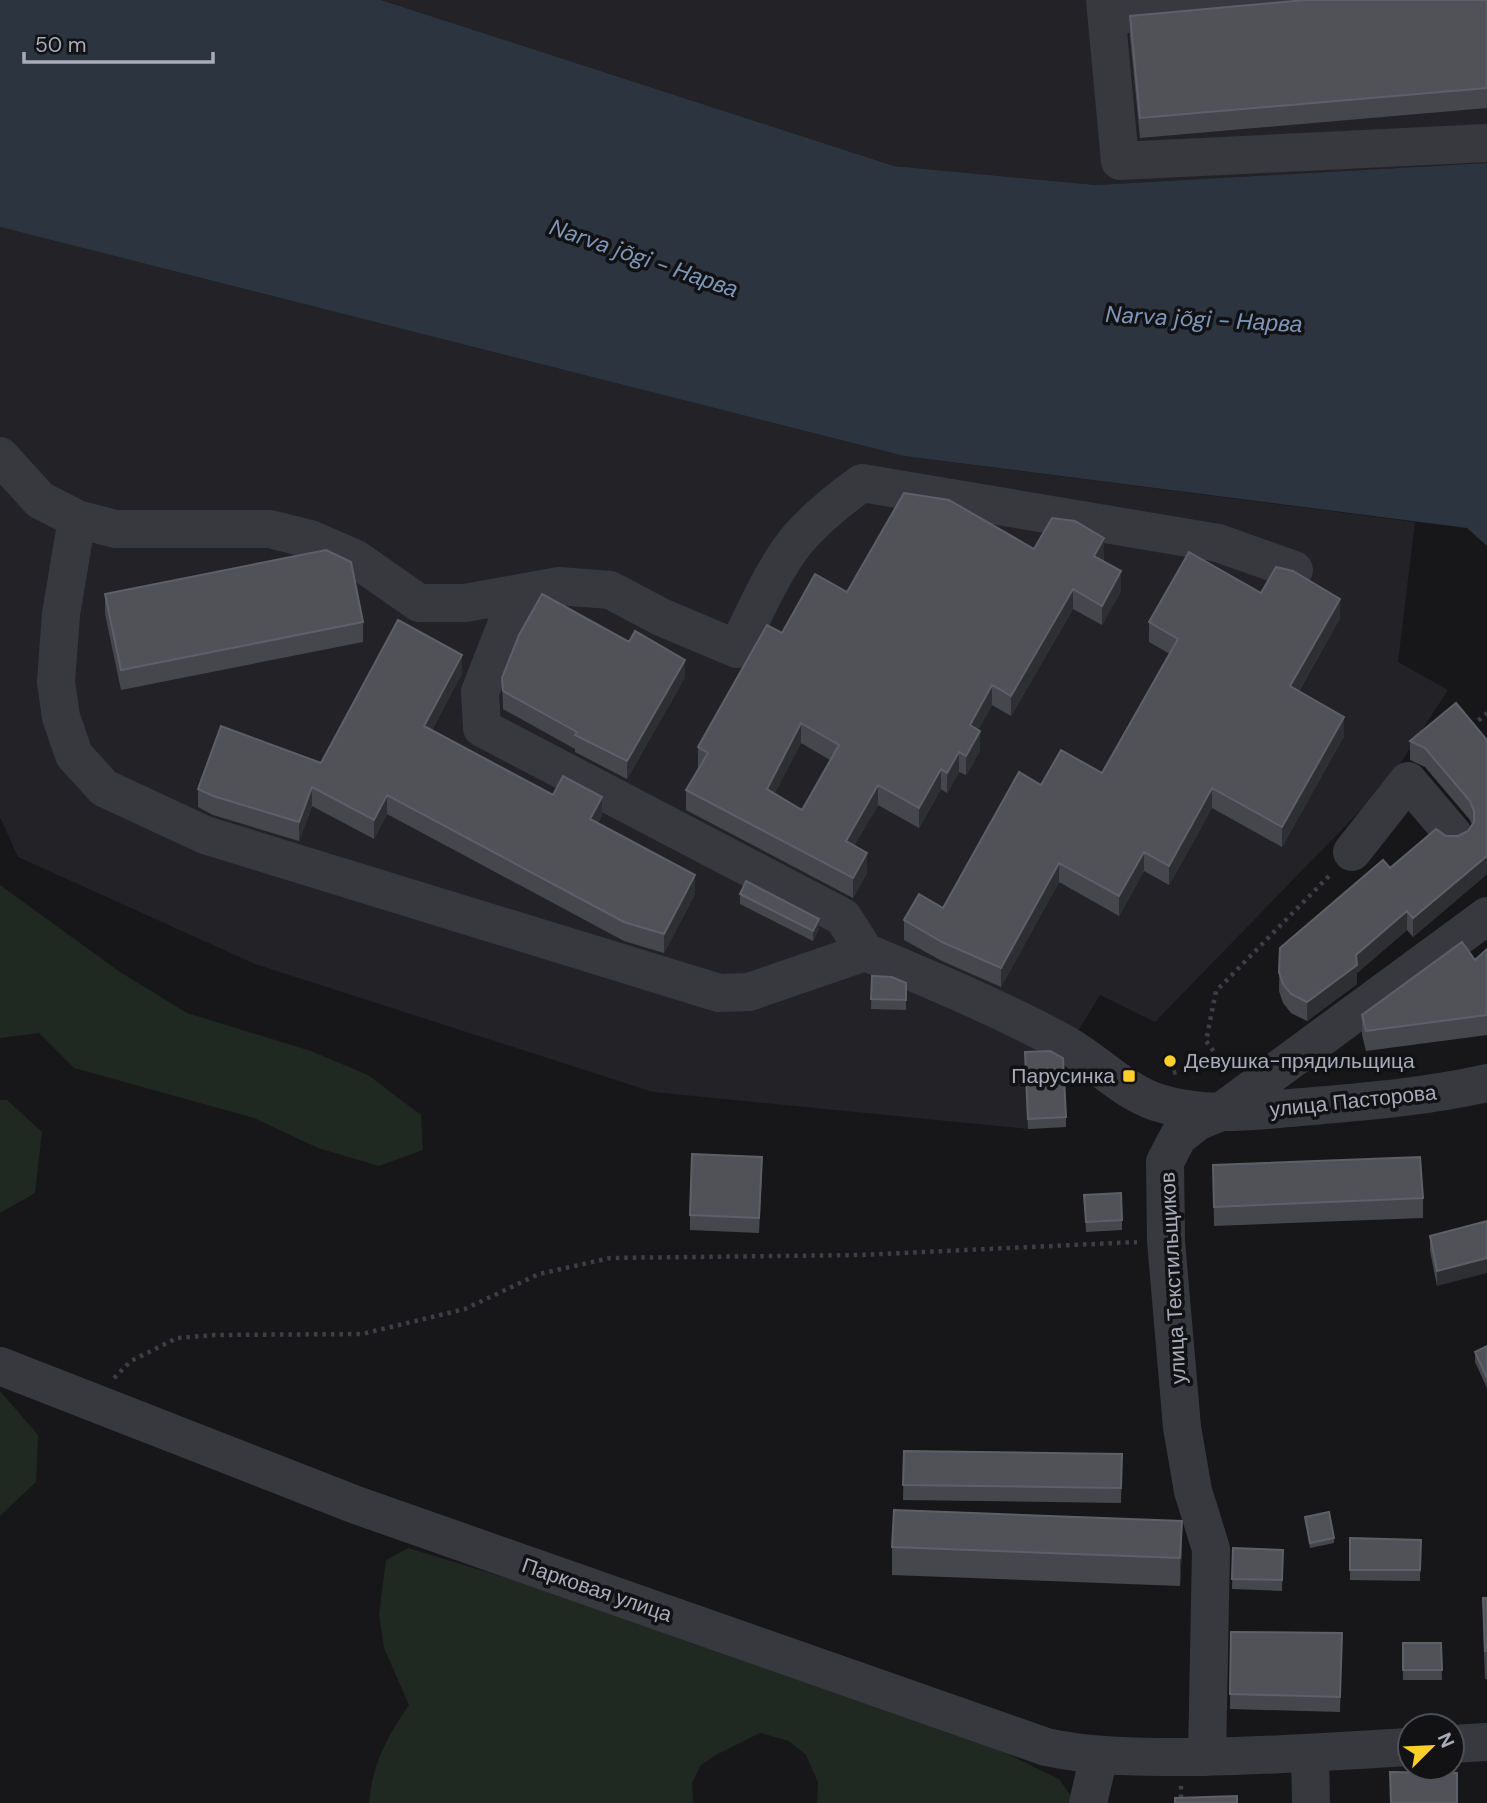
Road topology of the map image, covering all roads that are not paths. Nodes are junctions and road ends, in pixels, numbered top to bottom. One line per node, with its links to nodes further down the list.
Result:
1 (1275, 0): 2 (street)
2 (1106, 8): 3 (street)
3 (1487, 143)
4 (0, 456): 5 (street)
5 (77, 519): 7 (street); 11 (street)
6 (1294, 570): 7 (street)
7 (518, 595): 11 (street)
8 (1453, 834): 9 (street)
9 (1352, 852)
10 (1487, 916): 13 (street, улица Текстильщиков)
11 (865, 952): 13 (street)
12 (1487, 1083): 13 (street, улица Пасторова)
13 (1219, 1113): 20 (street, улица Текстильщиков)
14 (0, 1366): 19 (street, Парковая улица)
15 (1487, 1742): 16 (street)
16 (1466, 1743)
17 (1396, 1748): 18 (street, Парковая улица)
18 (1310, 1753): 20 (street, Парковая улица); 22 (street)
19 (1099, 1756): 20 (street, Парковая улица); 21 (street)
20 (1207, 1757)
21 (1088, 1803)
22 (1311, 1803)

